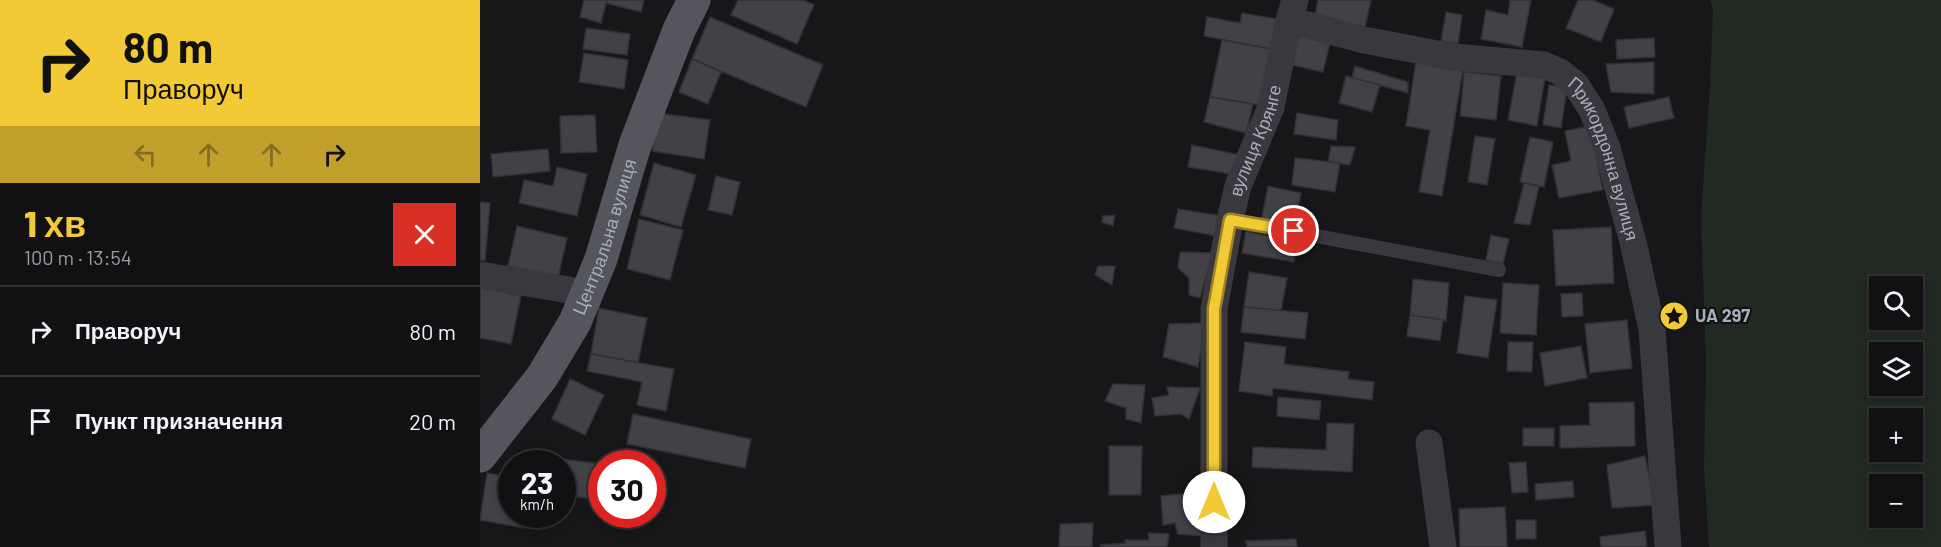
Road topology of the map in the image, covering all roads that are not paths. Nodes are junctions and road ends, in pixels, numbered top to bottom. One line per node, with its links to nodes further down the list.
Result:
1 (694, 0): 6 (main road, Центральна вулиця)
2 (1292, 10): 3 (street, вулиця Крянге); 11 (street, Прикордонна вулиця)
3 (1230, 220): 4 (lane); 9 (street, вулиця Крянге)
4 (1499, 270)
5 (480, 275): 6 (street)
6 (587, 293): 8 (main road, Центральна вулиця)
7 (1429, 443): 10 (street)
8 (480, 456)
9 (1214, 547)
10 (1443, 547)
11 (1668, 547)

